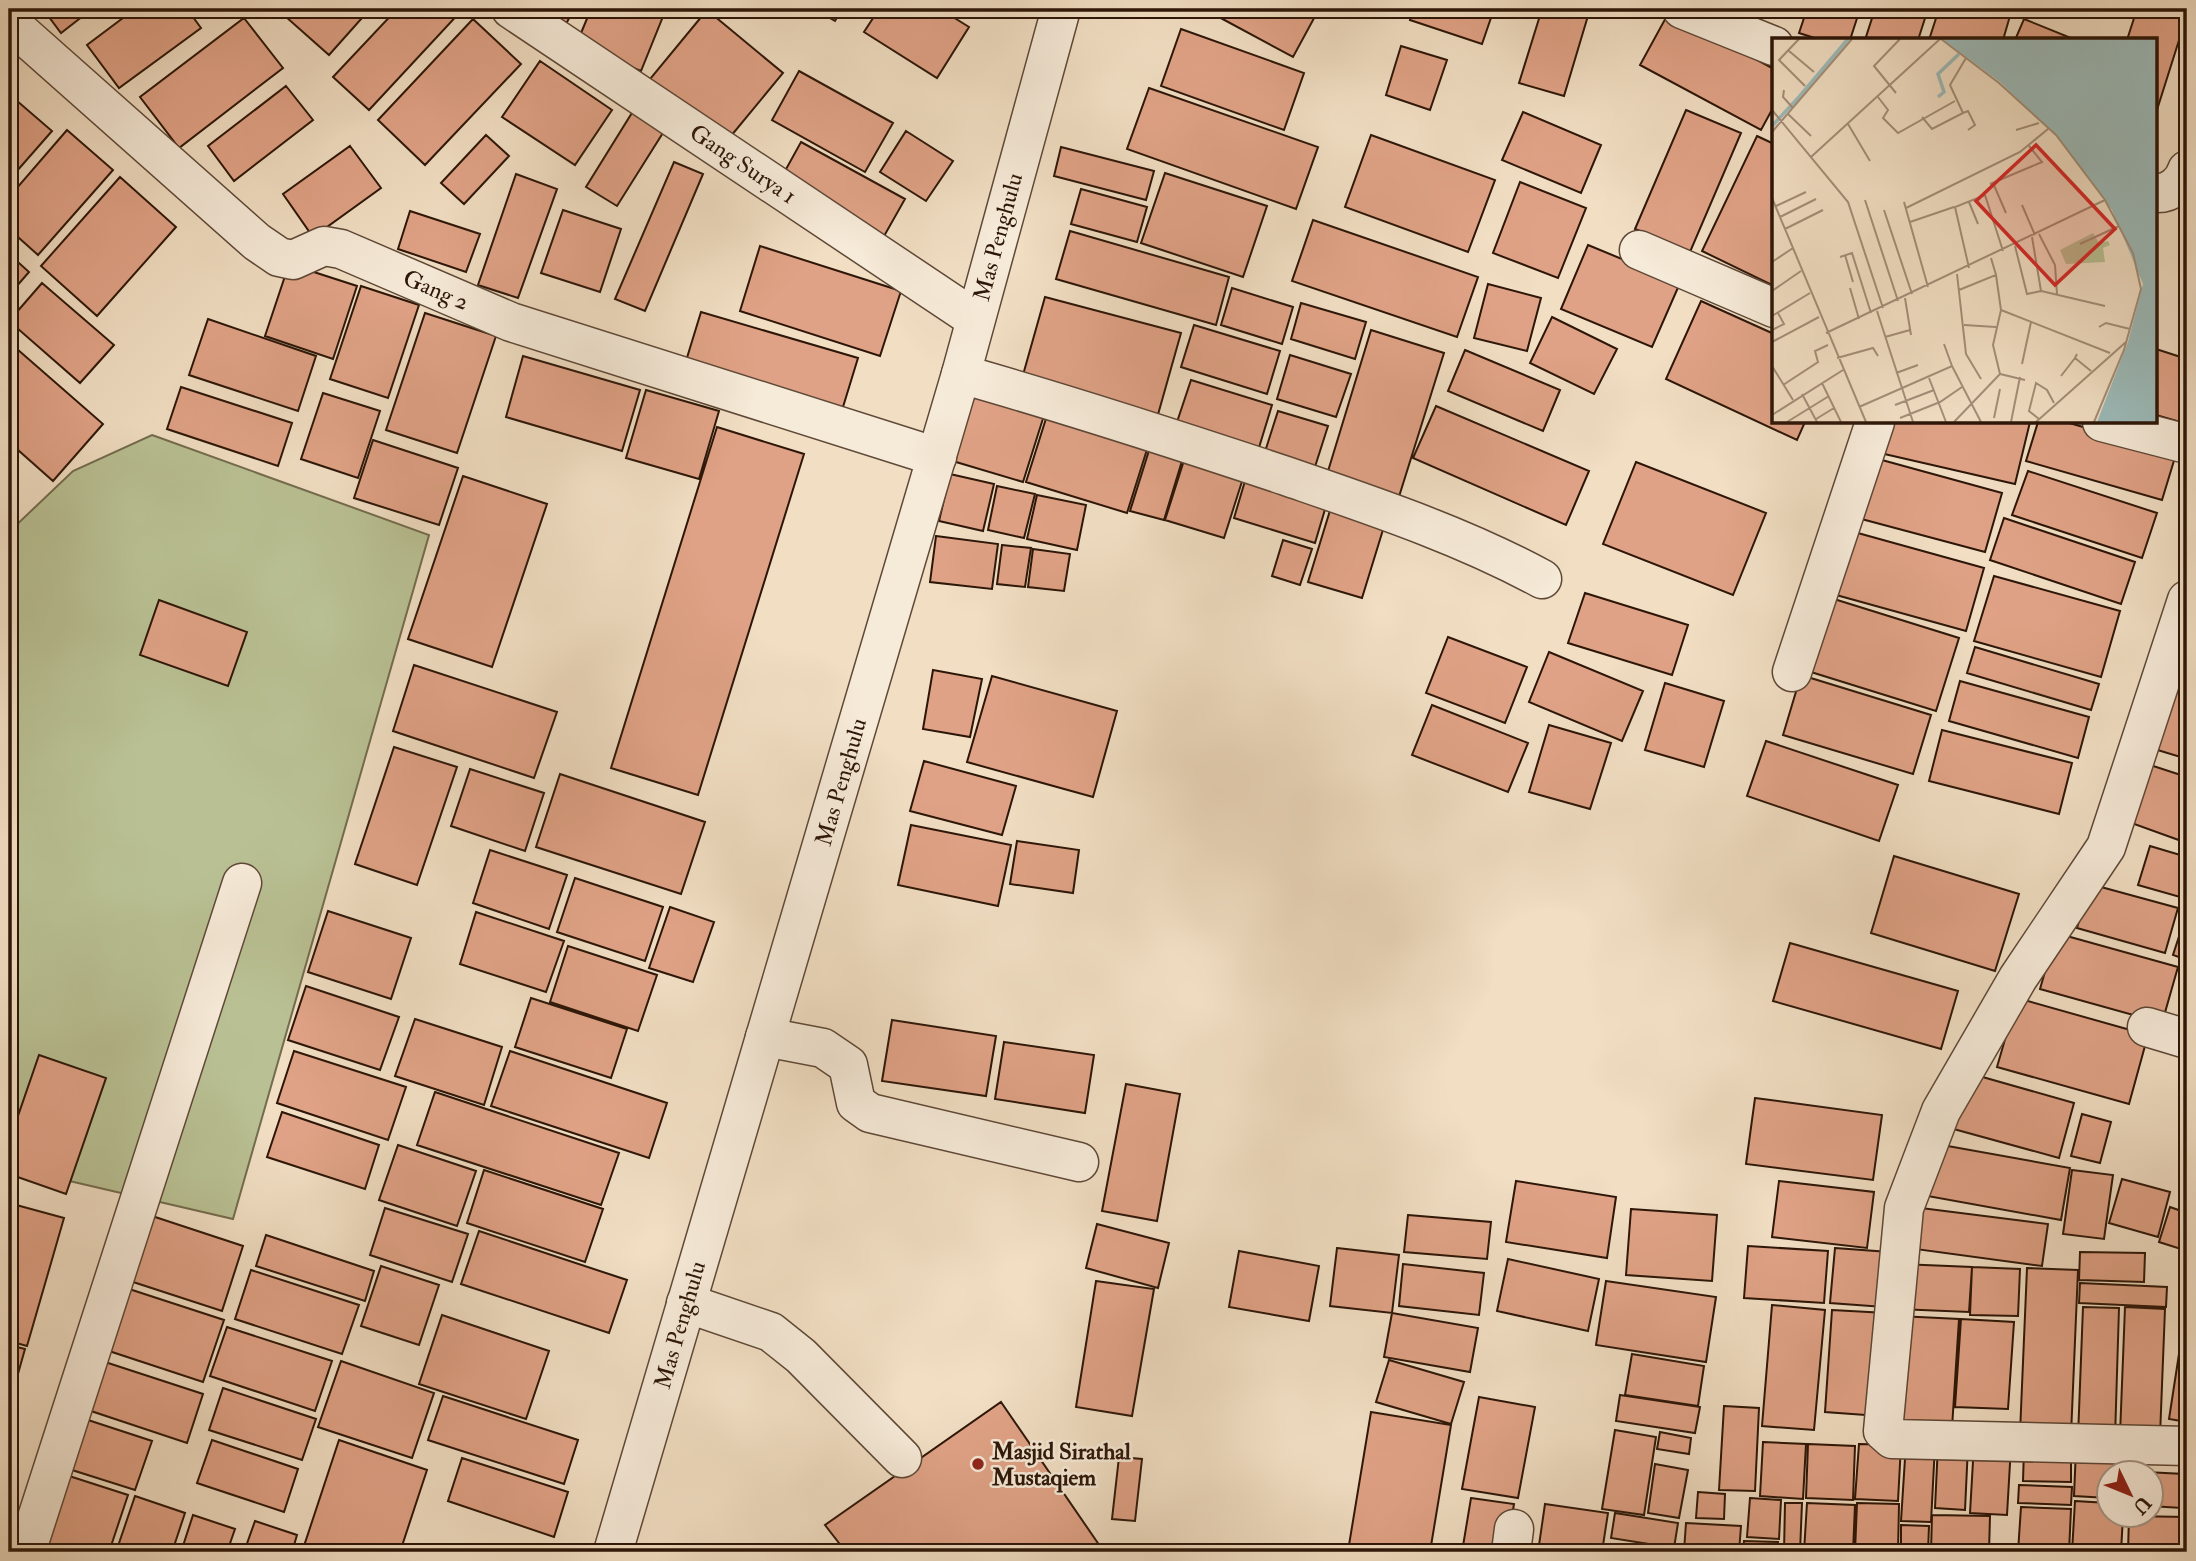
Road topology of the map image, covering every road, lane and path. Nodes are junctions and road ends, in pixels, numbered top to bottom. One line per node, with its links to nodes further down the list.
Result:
1 (510, 9): 8 (street, Gang Surya 1)
2 (1061, 9): 8 (street, Mas Penghulu)
3 (1682, 9): 5 (street)
4 (9, 22): 13 (street, Gang 2)
5 (1772, 45)
6 (1639, 250): 7 (street)
7 (1772, 307)
8 (975, 319): 9 (street, Mas Penghulu)
9 (961, 374): 13 (street, Mas Penghulu); 14 (street)
10 (1874, 424): 16 (street)
11 (2110, 424): 12 (street)
12 (2187, 444)
13 (937, 457): 20 (street, Mas Penghulu)
14 (1542, 579)
15 (2187, 600): 23 (street)
16 (1791, 672)
17 (242, 883): 25 (street)
18 (2147, 1027): 19 (street)
19 (2187, 1039)
20 (793, 1043): 21 (street); 22 (street, Mas Penghulu)
21 (1079, 1162)
22 (712, 1311): 24 (street); 26 (street, Mas Penghulu)
23 (2187, 1446)
24 (902, 1458)
25 (26, 1552)
26 (613, 1552)

